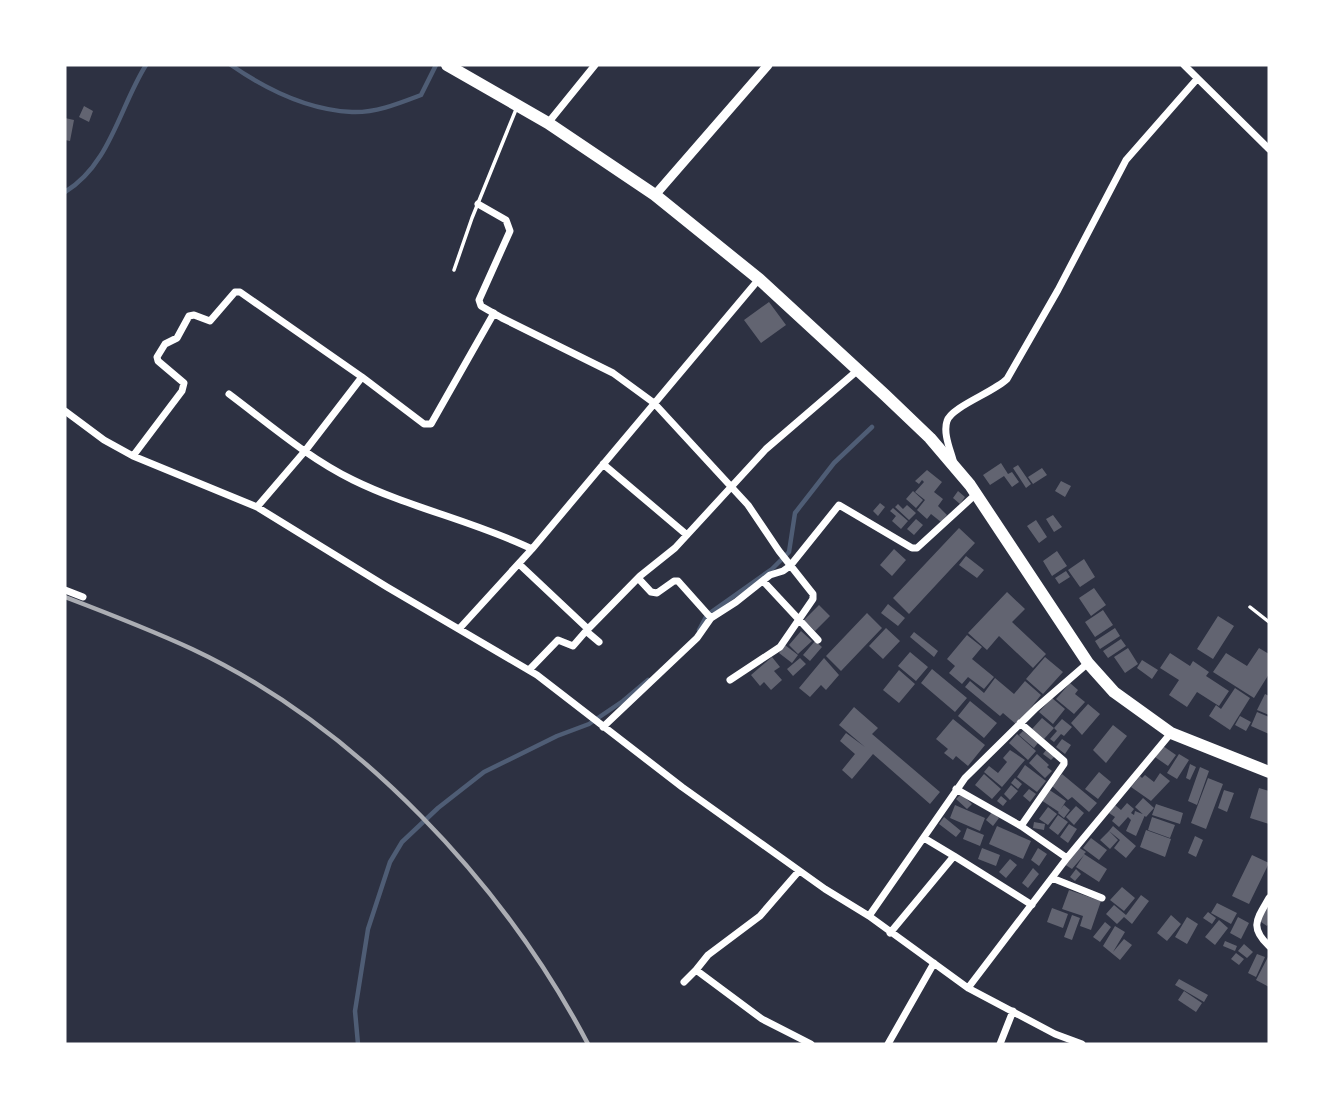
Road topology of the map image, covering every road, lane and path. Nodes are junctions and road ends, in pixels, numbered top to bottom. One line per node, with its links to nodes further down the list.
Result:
1 (448, 65): 5 (main road)
2 (595, 65): 8 (street)
3 (768, 65): 10 (street)
4 (1184, 65): 6 (street)
5 (466, 69): 7 (main road)
6 (1197, 79): 9 (street); 23 (street)
7 (518, 106): 8 (main road); 11 (lane)
8 (548, 123): 10 (main road)
9 (1269, 149)
10 (655, 195): 13 (main road)
11 (478, 204): 12 (lane); 14 (street)
12 (454, 270)
13 (759, 279): 15 (main road); 18 (street)
14 (494, 313): 16 (street); 18 (street)
15 (858, 370): 23 (main road); 24 (street)
16 (362, 377): 20 (street); 21 (street)
17 (229, 394): 20 (street)
18 (653, 403): 22 (street); 24 (street)
19 (65, 411): 21 (street)
20 (305, 451): 26 (street); 28 (street)
21 (133, 456): 26 (street)
22 (603, 464): 27 (street); 28 (street)
23 (954, 465): 25 (main road)
24 (732, 486): 27 (street); 30 (street)
25 (976, 494): 30 (street); 43 (main road)
26 (257, 506): 39 (street)
27 (687, 535): 31 (street)
28 (532, 549): 29 (street)
29 (519, 564): 39 (street); 40 (street)
30 (790, 566): 32 (street); 37 (street)
31 (638, 578): 36 (street); 40 (street)
32 (763, 581): 36 (street); 37 (street)
33 (65, 590): 34 (street)
34 (83, 597)
35 (1250, 607): 38 (lane)
36 (711, 618): 47 (street)
37 (798, 620): 41 (street); 45 (street)
38 (1269, 622)
39 (458, 629): 44 (street)
40 (587, 630): 42 (street); 44 (street)
41 (818, 640)
42 (599, 642)
43 (1088, 663): 46 (street); 48 (main road)
44 (529, 670): 47 (street)
45 (730, 680)
46 (1020, 723): 50 (street); 51 (street)
47 (603, 727): 55 (street)
48 (1171, 733): 49 (main road); 54 (street)
49 (1269, 772)
50 (956, 789): 51 (street); 52 (street)
51 (1021, 826): 54 (street)
52 (925, 838): 53 (street); 60 (street)
53 (954, 856): 59 (street); 61 (street)
54 (1067, 858): 56 (street)
55 (799, 871): 60 (street); 64 (street)
56 (1052, 878): 57 (street); 59 (street)
57 (1102, 898)
58 (1269, 898): 62 (street)
59 (1032, 905): 66 (street)
60 (869, 916): 61 (street)
61 (890, 933): 63 (street)
62 (1269, 946)
63 (934, 963): 66 (street); 69 (street)
64 (696, 970): 65 (street); 68 (street)
65 (684, 982)
66 (968, 988): 67 (street)
67 (1013, 1011): 70 (street); 71 (street)
68 (811, 1044)
69 (888, 1044)
70 (1000, 1044)
71 (1082, 1044)

